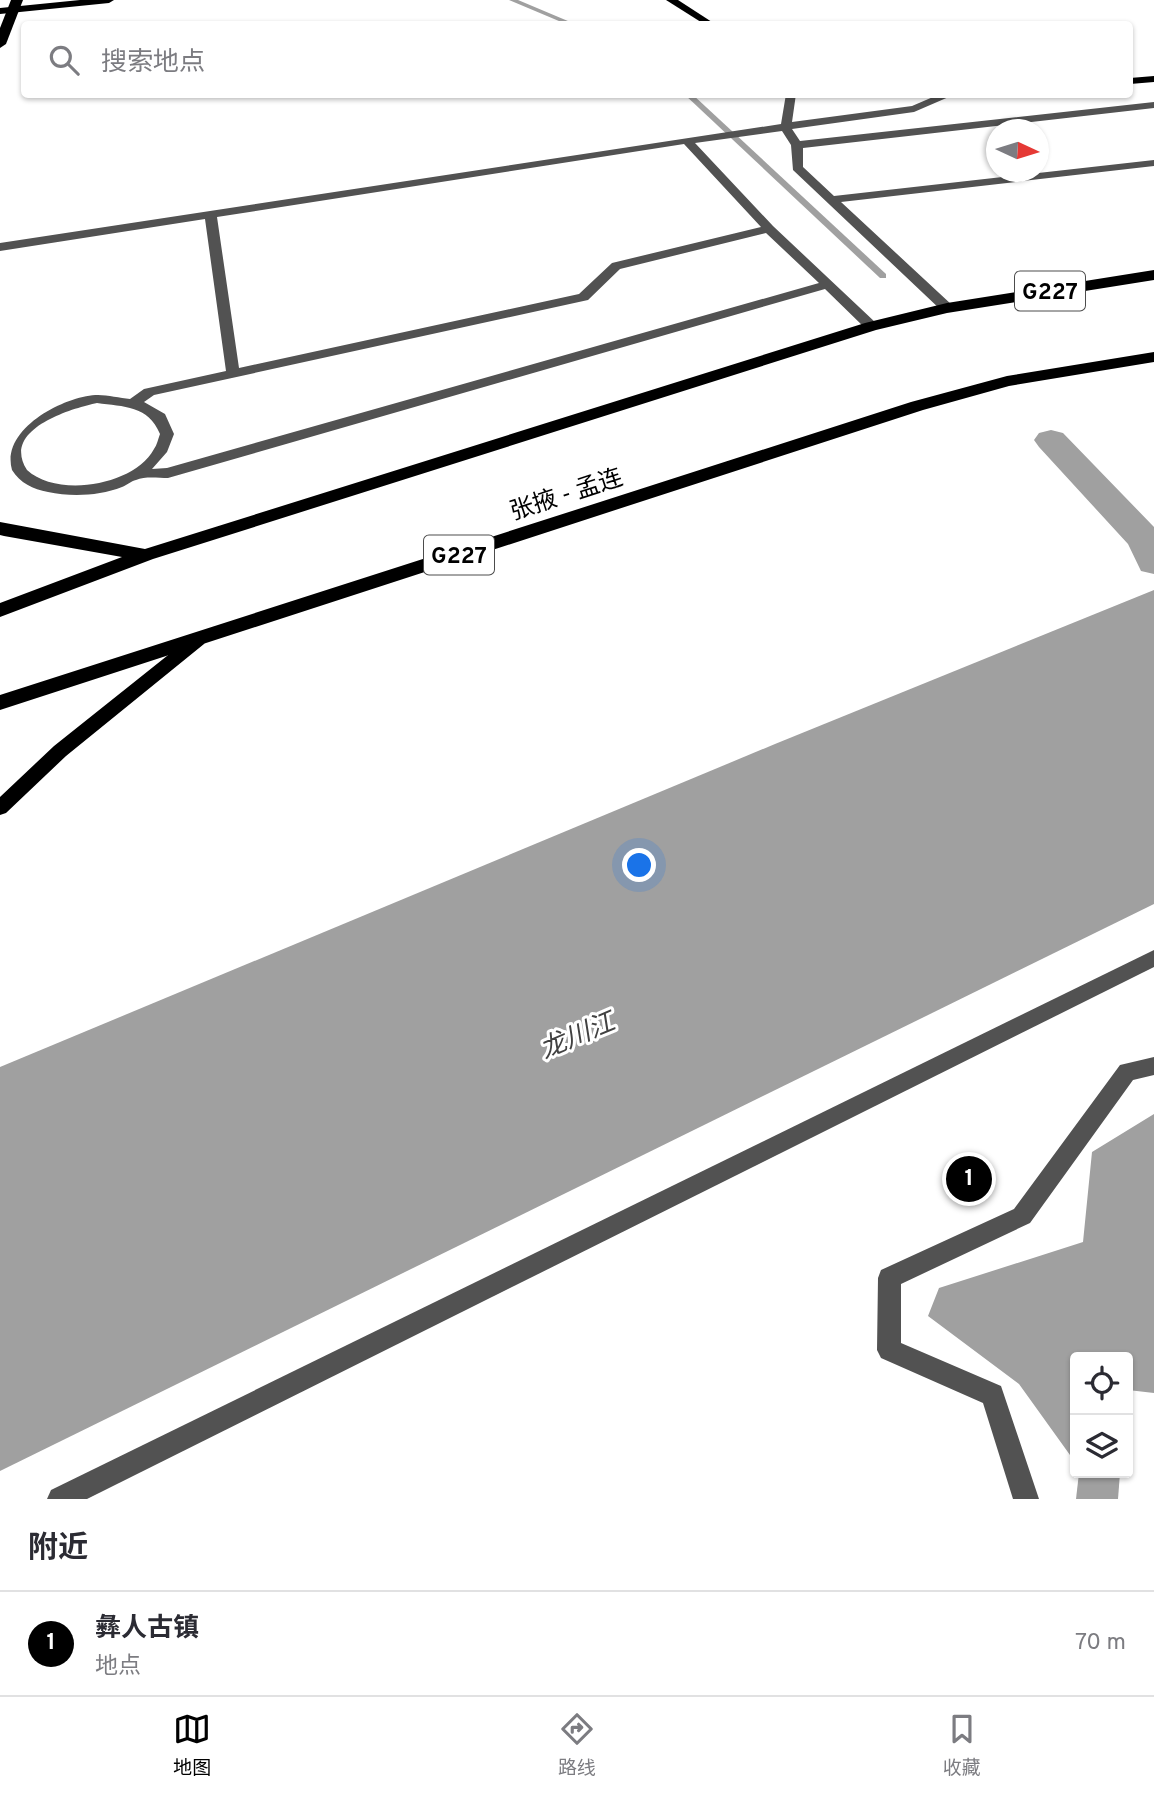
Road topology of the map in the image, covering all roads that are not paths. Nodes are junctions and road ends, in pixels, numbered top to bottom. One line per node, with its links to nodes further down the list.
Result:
1 (109, 0): 3 (main road)
2 (671, 0): 4 (main road)
3 (10, 7): 5 (highway)
4 (705, 21)
5 (0, 44)
6 (1154, 79): 7 (main road)
7 (1133, 81)
8 (790, 98): 11 (street)
9 (941, 98): 11 (street)
10 (1154, 105): 13 (street)
11 (782, 128): 12 (street); 13 (street)
12 (692, 140): 16 (street); 17 (street)
13 (797, 145): 15 (street)
14 (1154, 163): 15 (street)
15 (831, 200): 21 (street)
16 (211, 216): 18 (street); 24 (street)
17 (769, 229): 20 (street); 24 (street)
18 (0, 247)
19 (1154, 275): 21 (highway, G227)
20 (827, 285): 22 (street); 26 (street)
21 (947, 308): 22 (highway, G227)
22 (871, 326): 28 (highway, G227)
23 (1154, 356): 30 (highway, 张掖 - 孟连 / G227)
24 (233, 373): 25 (street)
25 (135, 402): 26 (street); 26 (street)
26 (138, 474)
27 (0, 528): 28 (highway)
28 (146, 555): 29 (highway, G227)
29 (0, 610)
30 (198, 640): 31 (highway, 张掖 - 孟连 / G227); 32 (main road)
31 (0, 703)
32 (0, 808)
33 (1154, 958): 35 (street)
34 (1154, 1066): 36 (street)
35 (60, 1499)
36 (1026, 1499)

